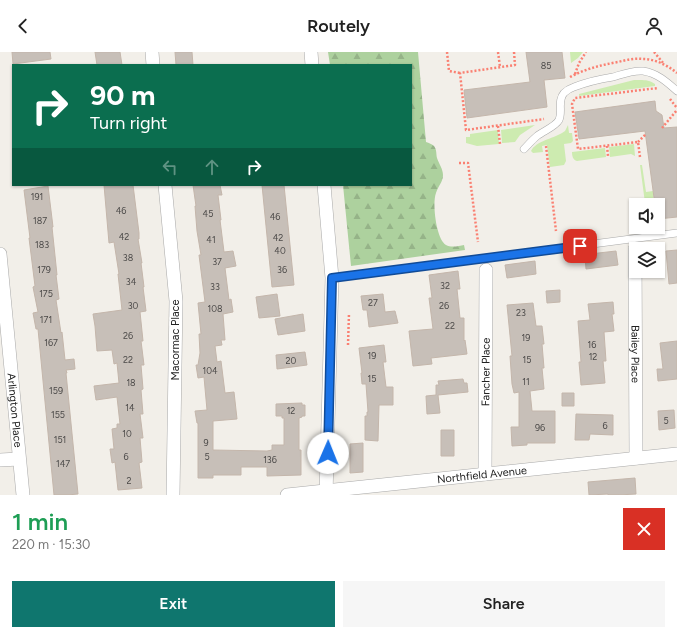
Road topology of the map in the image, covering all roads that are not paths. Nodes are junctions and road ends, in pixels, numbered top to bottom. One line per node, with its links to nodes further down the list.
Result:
1 (152, 52): 3 (street)
2 (311, 52): 4 (street)
3 (153, 64)
4 (312, 64)
5 (677, 91): 6 (lane)
6 (524, 149)
7 (165, 186): 21 (street, Macormac Place)
8 (324, 186): 12 (street)
9 (677, 233): 12 (lane)
10 (0, 254): 16 (street, Arlington Place)
11 (486, 270): 18 (street, Fancher Place)
12 (332, 278): 19 (street)
13 (636, 278): 15 (street, Bailey Place)
14 (677, 454): 15 (street, Northfield Avenue)
15 (636, 458): 18 (street, Northfield Avenue)
16 (20, 459): 17 (street); 20 (street, Arlington Place)
17 (0, 460)
18 (484, 474): 19 (street, Northfield Avenue)
19 (326, 493): 22 (street, Northfield Avenue)
20 (23, 495)
21 (173, 495)
22 (287, 495)

